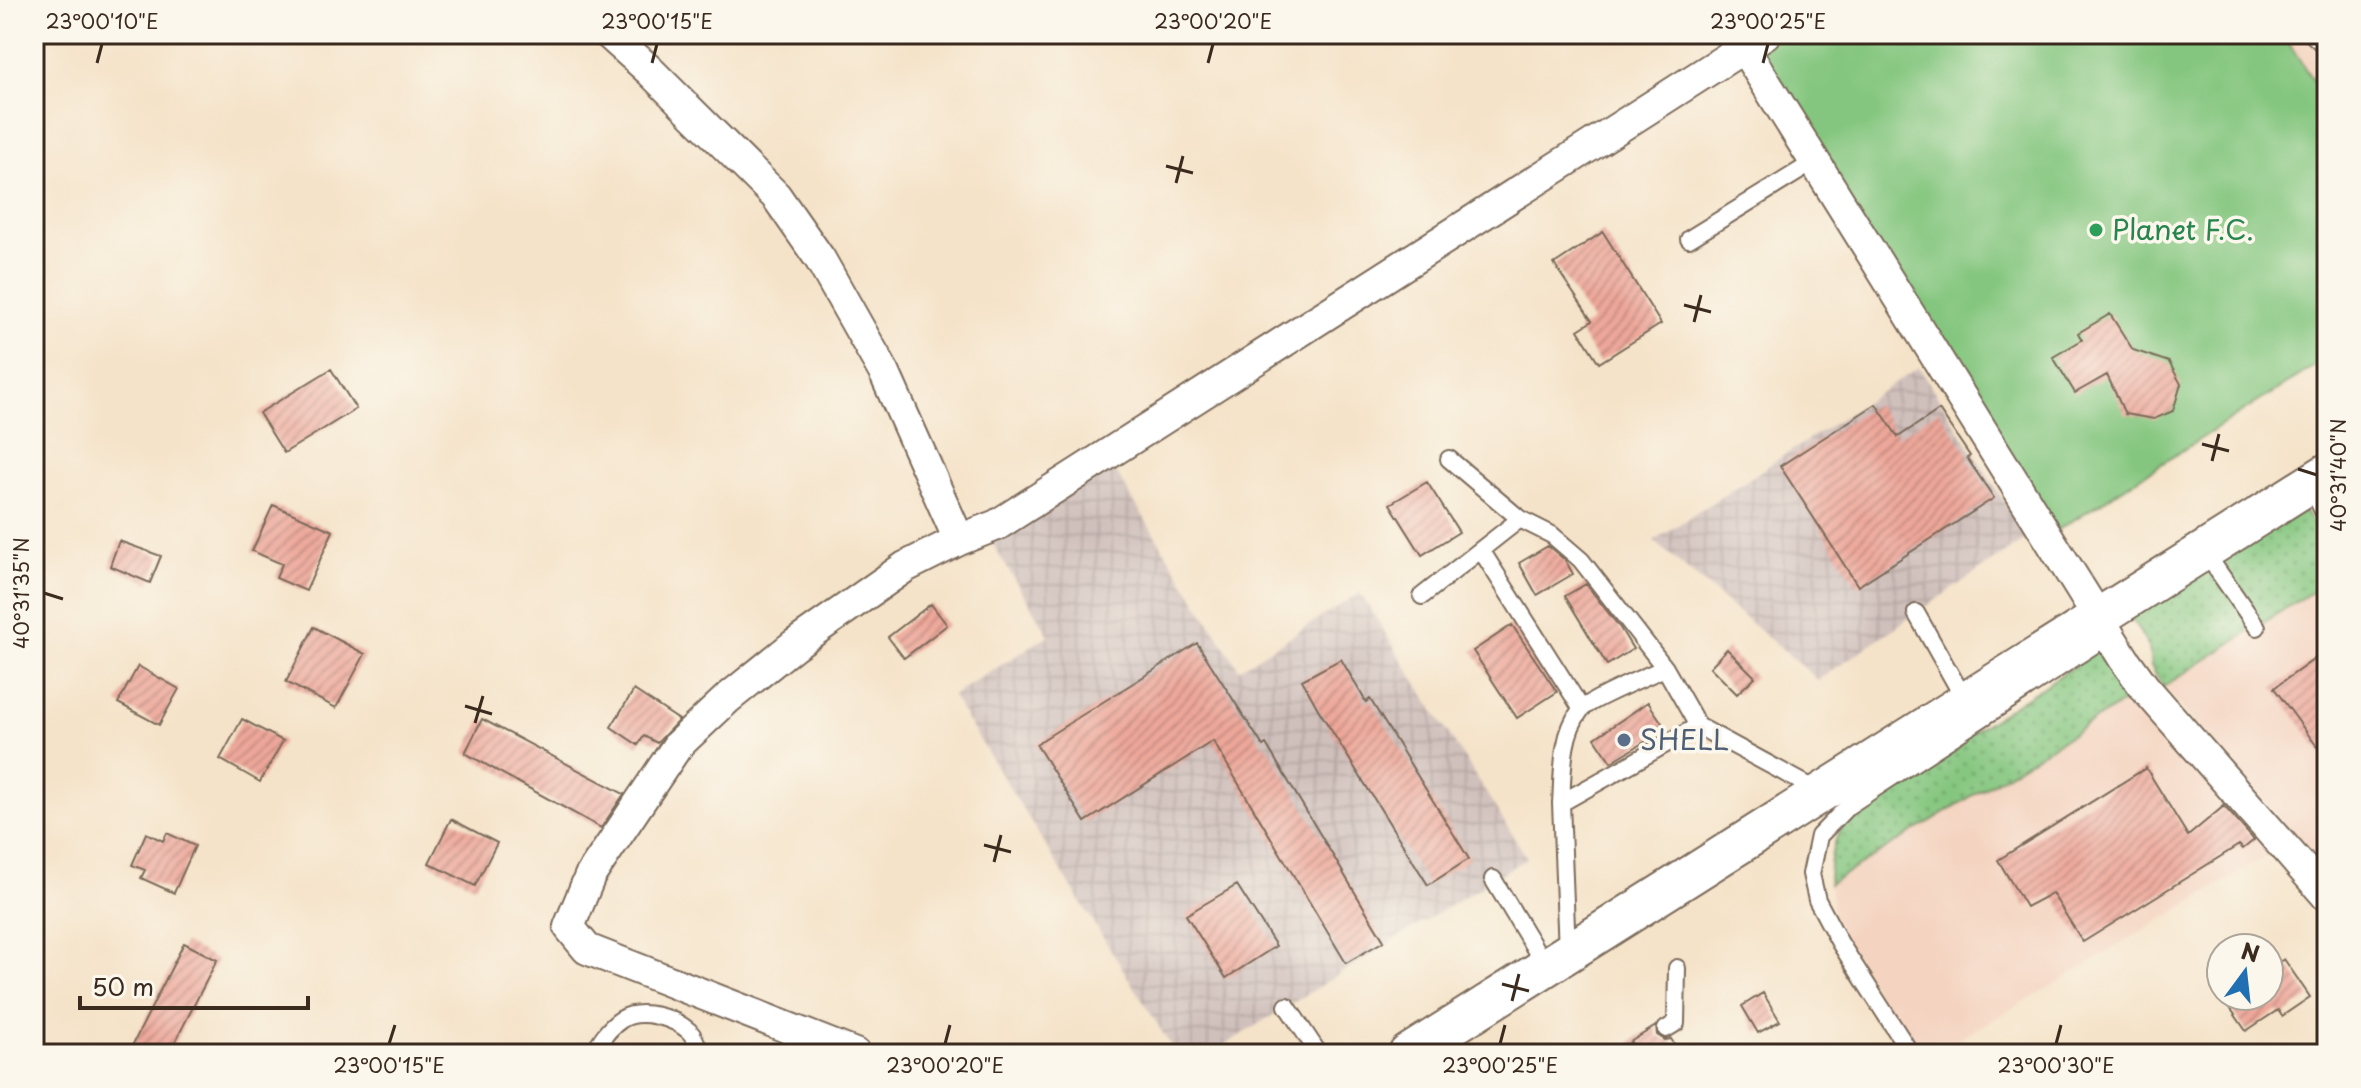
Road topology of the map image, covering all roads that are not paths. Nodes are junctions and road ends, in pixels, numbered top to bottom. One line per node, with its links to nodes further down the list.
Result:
1 (609, 34): 11 (street)
2 (2312, 34): 4 (lane)
3 (1755, 41): 5 (street); 11 (street)
4 (2327, 48)
5 (1814, 162): 6 (lane); 16 (street)
6 (1689, 239)
7 (1449, 459): 9 (lane)
8 (2318, 479): 10 (lane); 13 (street)
9 (1520, 519): 12 (lane); 18 (lane)
10 (2327, 519)
11 (959, 540): 32 (street)
12 (1481, 550): 14 (lane); 20 (lane)
13 (2204, 551): 16 (street); 17 (lane)
14 (1422, 596)
15 (1916, 613): 19 (lane)
16 (2103, 626): 19 (street); 25 (street); 35 (lane)
17 (2257, 627)
18 (1665, 668): 20 (lane); 21 (lane)
19 (1966, 702): 22 (street)
20 (1581, 708): 23 (lane)
21 (1698, 726): 22 (lane); 23 (lane)
22 (1822, 792): 26 (street)
23 (1561, 803): 26 (lane)
24 (1493, 879): 26 (lane)
25 (2327, 896)
26 (1556, 960): 34 (street)
27 (1677, 968): 29 (lane)
28 (1287, 1006): 33 (lane)
29 (1666, 1029)
30 (593, 1054): 31 (lane)
31 (700, 1054)
32 (855, 1054)
33 (1319, 1054)
34 (1408, 1054)
35 (1911, 1054)

